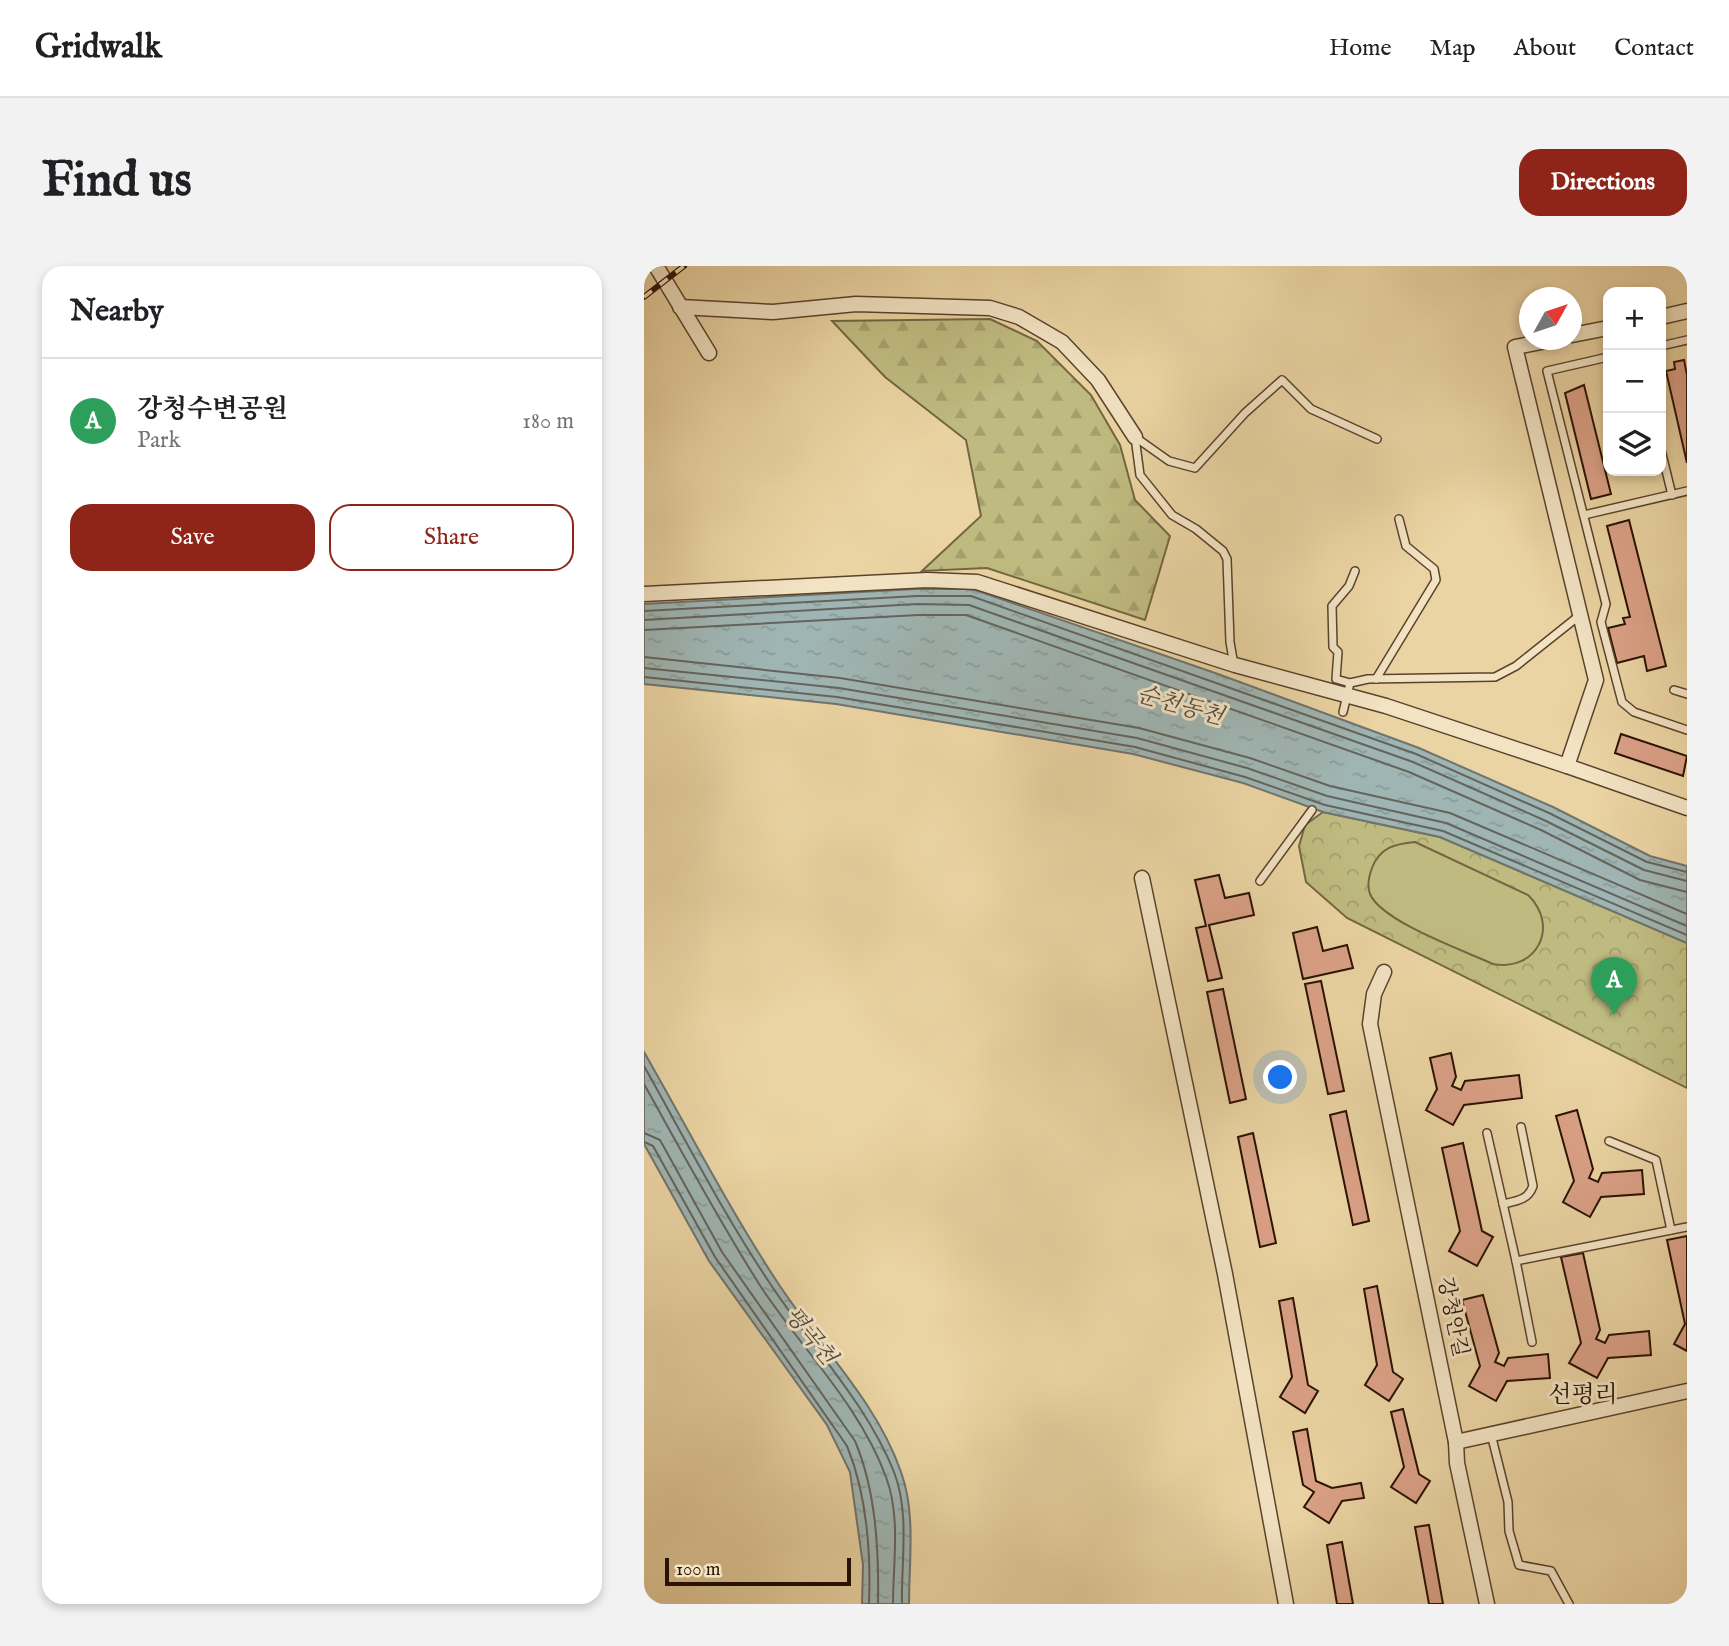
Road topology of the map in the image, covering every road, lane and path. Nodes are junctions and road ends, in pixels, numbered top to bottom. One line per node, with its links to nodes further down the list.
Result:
1 (656, 266): 2 (street)
2 (680, 307): 10 (street); 12 (street)
3 (1687, 311): 4 (street)
4 (1666, 316)
5 (1603, 329): 6 (street)
6 (1582, 333)
7 (1687, 340): 8 (lane)
8 (1666, 344)
9 (1519, 346): 21 (street)
10 (709, 353)
11 (1603, 358): 17 (lane)
12 (1135, 437): 13 (lane); 22 (lane)
13 (1377, 439)
14 (1666, 470): 16 (lane)
15 (1687, 491): 16 (lane)
16 (1672, 495): 17 (lane)
17 (1584, 515): 28 (lane)
18 (1399, 519): 23 (lane)
19 (1355, 570): 24 (lane)
20 (644, 594): 22 (street)
21 (1581, 614): 23 (lane); 29 (street)
22 (1235, 665): 27 (street)
23 (1376, 679): 24 (lane)
24 (1350, 683): 27 (lane)
25 (1674, 690): 26 (lane)
26 (1687, 694)
27 (1344, 705): 29 (street)
28 (1687, 730)
29 (1567, 766): 30 (street)
30 (1687, 808)
31 (1312, 810): 33 (lane)
32 (1142, 878): 46 (street)
33 (1260, 881)
34 (1384, 972): 45 (street, 강청안길)
35 (1521, 1127): 38 (lane)
36 (1487, 1133): 38 (lane)
37 (1609, 1141): 40 (lane)
38 (1503, 1204): 41 (lane)
39 (1687, 1227): 40 (lane)
40 (1671, 1230): 41 (lane)
41 (1517, 1261): 42 (lane)
42 (1532, 1342)
43 (1687, 1391): 44 (street)
44 (1491, 1434): 45 (street); 48 (lane)
45 (1456, 1442): 47 (street, 강청안길)
46 (1286, 1604)
47 (1487, 1604)
48 (1569, 1604)

